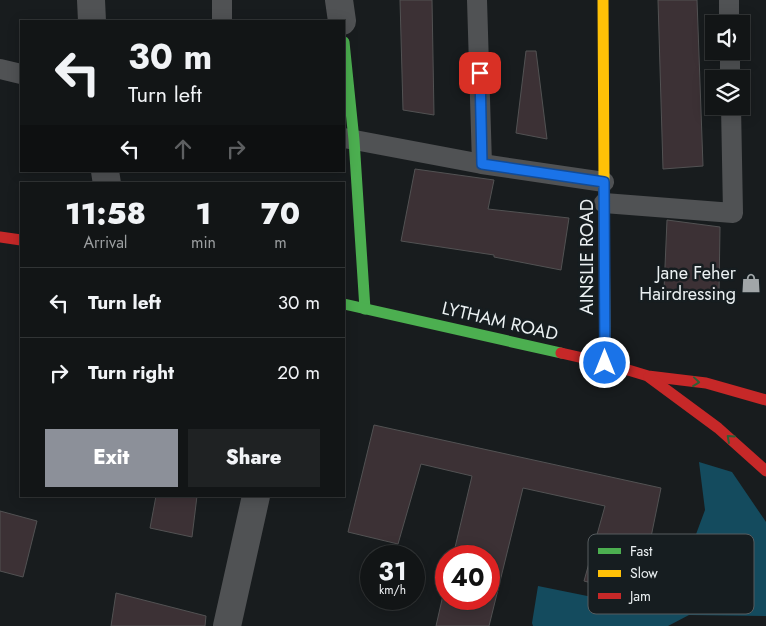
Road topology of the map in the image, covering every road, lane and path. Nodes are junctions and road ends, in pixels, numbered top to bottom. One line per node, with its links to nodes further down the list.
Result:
1 (91, 0): 8 (street)
2 (222, 0): 9 (lane)
3 (339, 0): 10 (street)
4 (477, 0): 16 (lane)
5 (603, 0): 17 (street, AINSLIE ROAD)
6 (729, 0): 7 (lane)
7 (729, 15)
8 (92, 20)
9 (222, 20)
10 (342, 20)
11 (345, 61): 15 (street)
12 (0, 69): 13 (lane)
13 (20, 74)
14 (731, 115): 18 (lane)
15 (349, 139): 16 (lane); 22 (street)
16 (482, 164): 17 (lane)
17 (604, 182): 18 (street, AINSLIE ROAD)
18 (604, 203): 23 (street, AINSLIE ROAD)
19 (0, 236): 20 (street)
20 (20, 240)
21 (345, 304): 22 (street, LYTHAM ROAD)
22 (365, 309): 23 (street, LYTHAM ROAD)
23 (605, 363): 24 (street, LYTHAM ROAD)
24 (648, 376): 25 (street, LYTHAM ROAD, one-way to 25); 26 (street, LYTHAM ROAD, one-way to 24)
25 (766, 400)
26 (766, 471)
27 (256, 497): 28 (street)
28 (227, 626)

